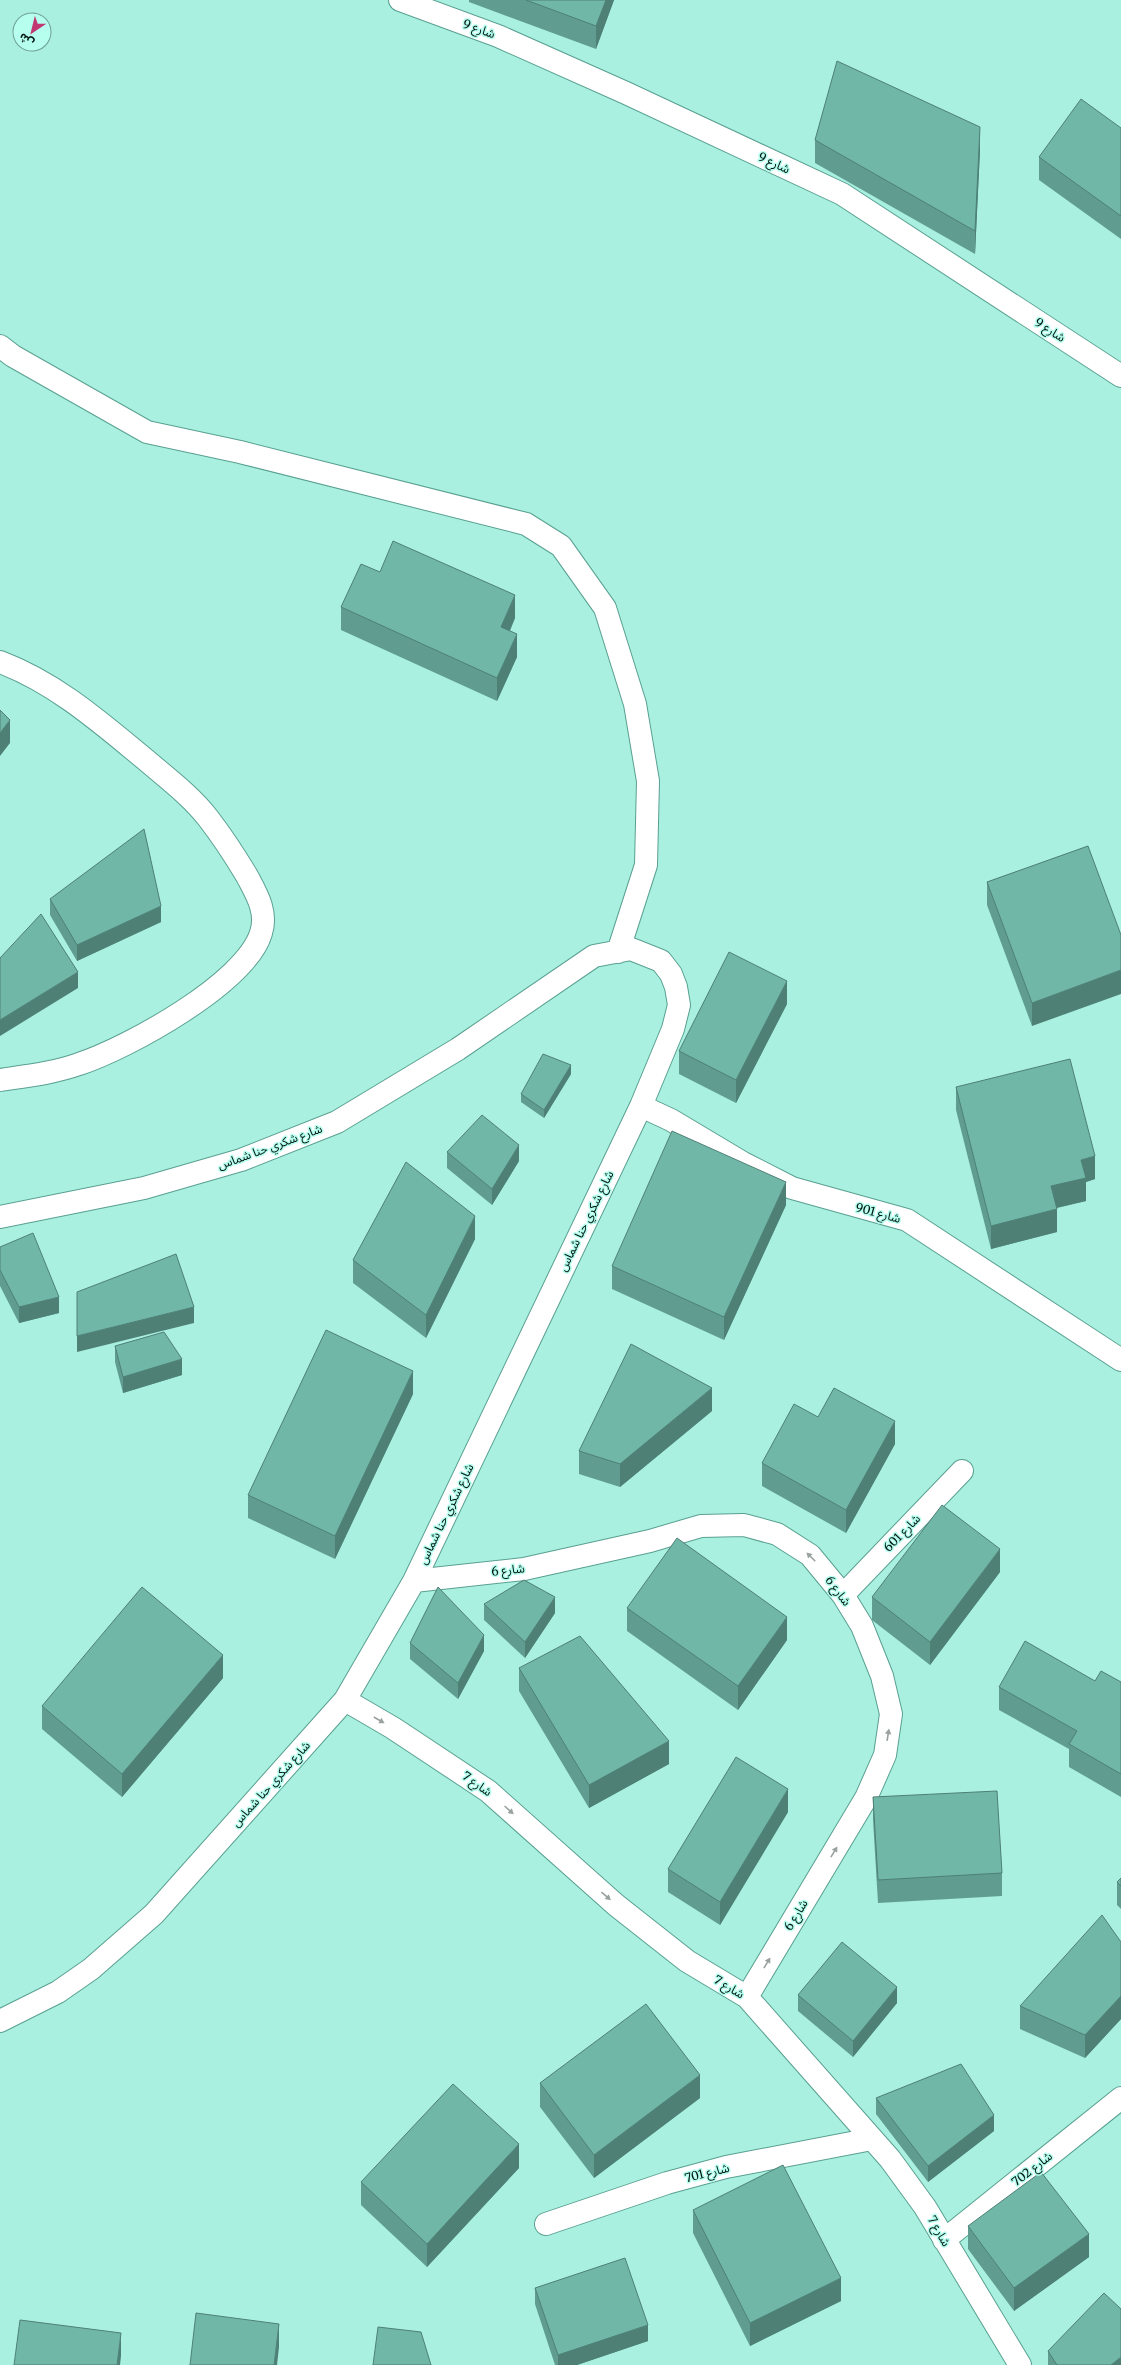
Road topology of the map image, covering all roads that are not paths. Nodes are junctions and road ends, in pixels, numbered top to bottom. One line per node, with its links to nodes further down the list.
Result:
1 (400, 0): 3 (street, شارع 9)
2 (0, 346): 5 (street)
3 (1121, 376)
4 (0, 662): 6 (street)
5 (618, 952): 7 (street, شارع شكري حنا شماس); 8 (street, شارع شكري حنا شماس)
6 (0, 1080)
7 (641, 1106): 9 (street, شارع 901); 11 (street, شارع شكري حنا شماس)
8 (0, 1217)
9 (1121, 1360)
10 (962, 1471): 12 (street, شارع 601)
11 (414, 1581): 12 (street, شارع 6, one-way to 11); 13 (street, شارع شكري حنا شماس)
12 (843, 1595): 14 (street, شارع 6, one-way to 12)
13 (345, 1700): 14 (street, شارع 7, one-way to 14); 15 (street, شارع شكري حنا شماس)
14 (747, 1997): 17 (street, شارع 7)
15 (0, 2021)
16 (1121, 2098): 19 (street, شارع 702)
17 (872, 2139): 18 (street, شارع 701); 19 (street, شارع 7)
18 (546, 2224)
19 (944, 2240): 20 (street, شارع 7)
20 (1020, 2365)

